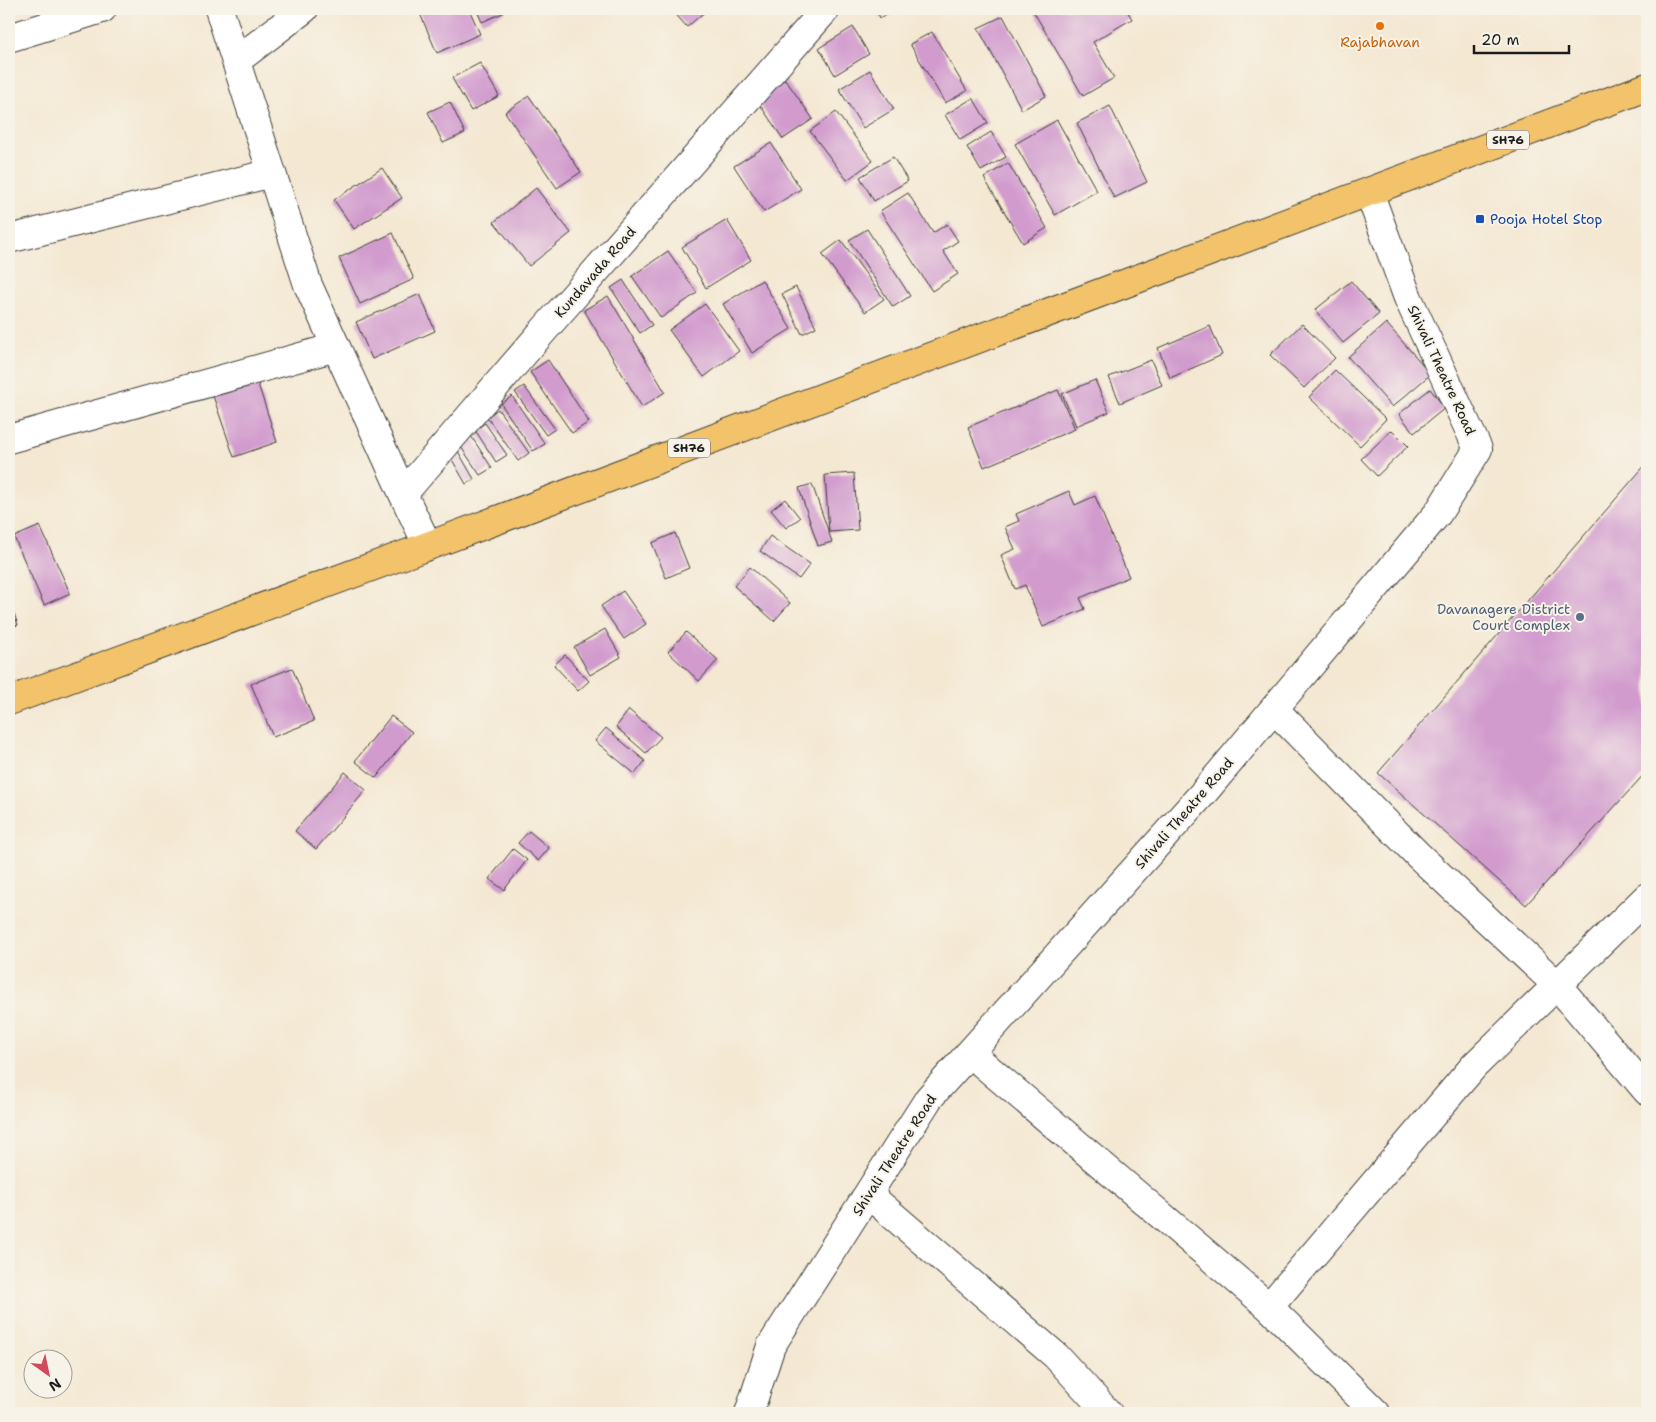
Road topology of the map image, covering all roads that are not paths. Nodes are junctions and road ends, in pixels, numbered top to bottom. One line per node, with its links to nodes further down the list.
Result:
1 (102, 9): 5 (street)
2 (219, 9): 6 (street)
3 (304, 9): 6 (street)
4 (826, 9): 13 (street, Kundavada Road)
5 (9, 38)
6 (236, 61): 8 (street)
7 (1647, 87): 9 (main road, SH76)
8 (272, 173): 10 (street); 11 (street)
9 (1369, 192): 14 (main road, SH76); 16 (street, Shivali Theatre Road)
10 (9, 239)
11 (336, 347): 12 (street); 13 (street)
12 (9, 439)
13 (403, 494): 14 (street)
14 (428, 546): 15 (main road, SH76)
15 (9, 701)
16 (1274, 709): 18 (street); 19 (street, Shivali Theatre Road)
17 (1647, 896): 18 (street)
18 (1558, 985): 20 (street); 22 (street)
19 (970, 1052): 21 (street, Shivali Theatre Road); 22 (street)
20 (1647, 1091)
21 (868, 1194): 23 (street, Shivali Theatre Road); 24 (street)
22 (1269, 1307): 25 (street)
23 (750, 1413)
24 (1108, 1413)
25 (1376, 1413)

